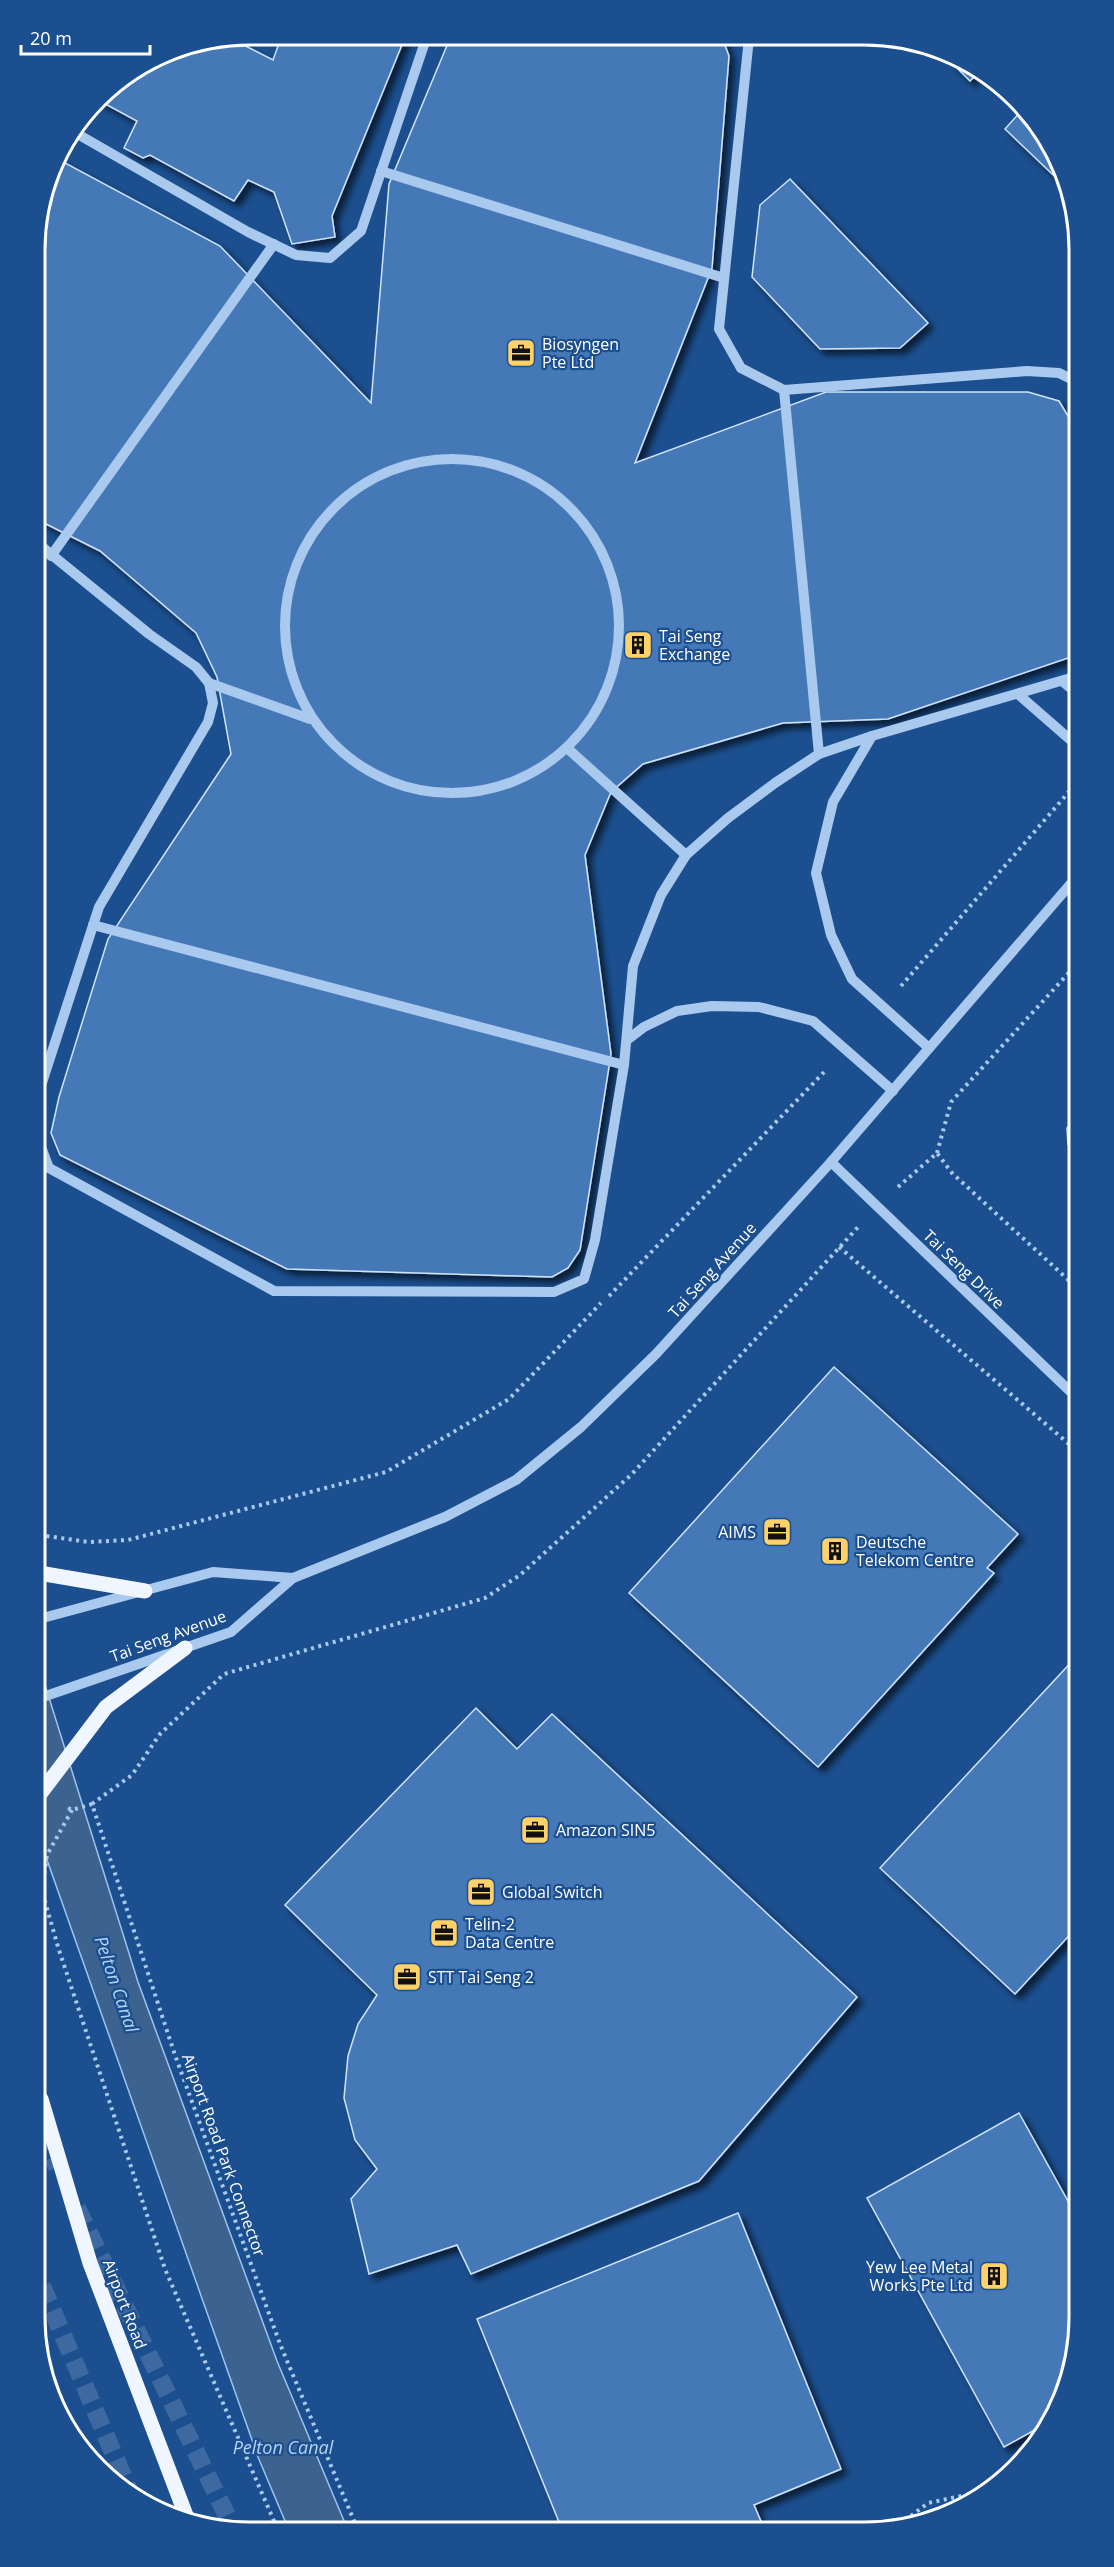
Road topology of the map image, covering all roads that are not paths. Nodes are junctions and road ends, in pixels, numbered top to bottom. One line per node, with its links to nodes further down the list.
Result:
1 (424, 45): 4 (street)
2 (748, 45): 6 (street)
3 (80, 135): 5 (street)
4 (381, 171): 5 (street); 6 (street)
5 (274, 244): 10 (street)
6 (724, 278): 8 (street)
7 (1069, 378): 8 (street)
8 (784, 390): 20 (street)
9 (45, 550): 10 (street)
10 (51, 556): 13 (street)
11 (1069, 679): 12 (street)
12 (1062, 681): 14 (street); 15 (street)
13 (209, 683): 16 (street); 23 (street)
14 (1069, 687)
15 (1018, 694): 17 (street); 18 (street)
16 (310, 719): 19 (street); 19 (street)
17 (872, 736): 20 (street); 25 (street)
18 (1069, 739)
19 (567, 748): 21 (street)
20 (819, 754): 21 (street)
21 (686, 855): 24 (street)
22 (1069, 886): 25 (street, Tai Seng Avenue)
23 (93, 925): 26 (street); 27 (street)
24 (627, 1040): 26 (street); 28 (street)
25 (929, 1048): 28 (street, Tai Seng Avenue)
26 (624, 1065): 29 (street)
27 (45, 1073)
28 (893, 1091): 30 (street, Tai Seng Avenue)
29 (45, 1156)
30 (831, 1162): 31 (street, Tai Seng Drive); 33 (street, Tai Seng Avenue)
31 (1069, 1390)
32 (45, 1575): 34 (main road)
33 (293, 1578): 34 (street, Tai Seng Avenue); 36 (street, Tai Seng Avenue)
34 (145, 1591): 35 (street, Tai Seng Avenue)
35 (45, 1617)
36 (185, 1648): 37 (street, Tai Seng Avenue); 38 (main road)
37 (45, 1696)
38 (45, 1787)
39 (45, 2112): 40 (main road, Airport Road)
40 (184, 2511)

